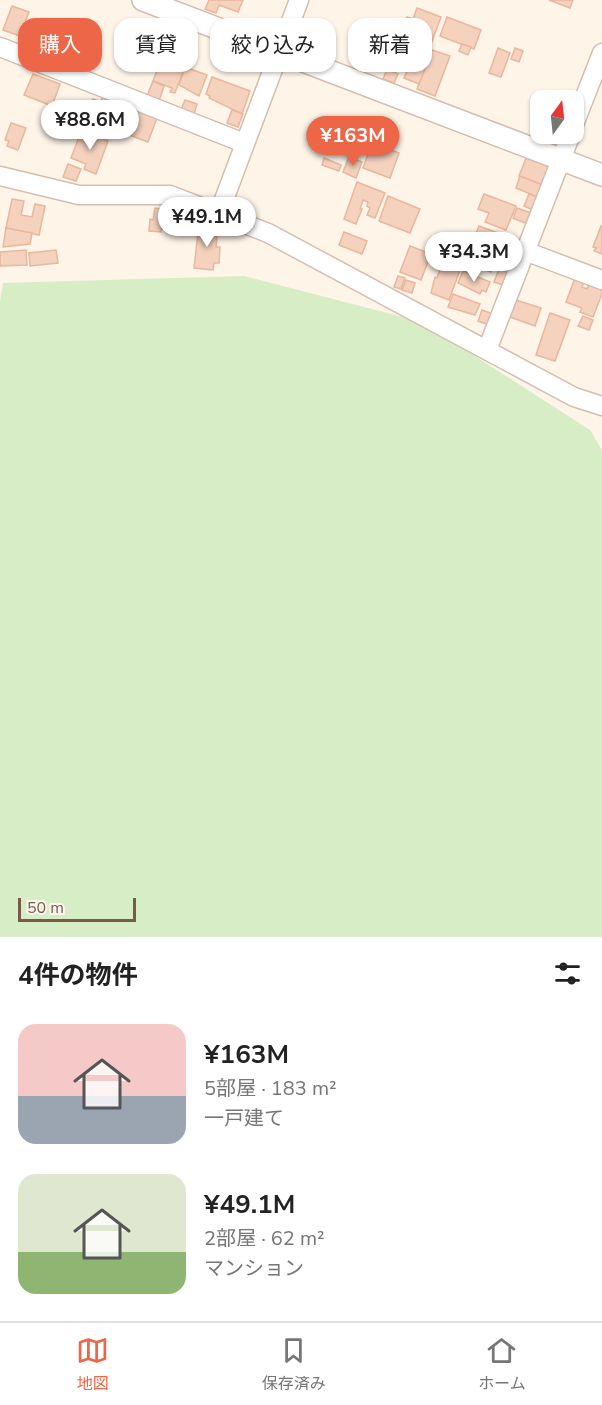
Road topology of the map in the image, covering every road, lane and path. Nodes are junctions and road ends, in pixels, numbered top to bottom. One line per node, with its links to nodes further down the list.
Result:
1 (143, 0): 4 (street)
2 (299, 0): 3 (street)
3 (292, 18)
4 (210, 25)
5 (0, 47): 10 (street)
6 (602, 53): 9 (street)
7 (272, 72): 10 (street)
8 (335, 72): 12 (street)
9 (584, 100)
10 (244, 143): 15 (street)
11 (567, 144): 12 (street)
12 (561, 159): 13 (street); 16 (street)
13 (602, 175)
14 (0, 176): 15 (street)
15 (219, 213): 18 (street)
16 (525, 251): 17 (street); 18 (street)
17 (602, 280)
18 (487, 350): 19 (street)
19 (602, 406)

